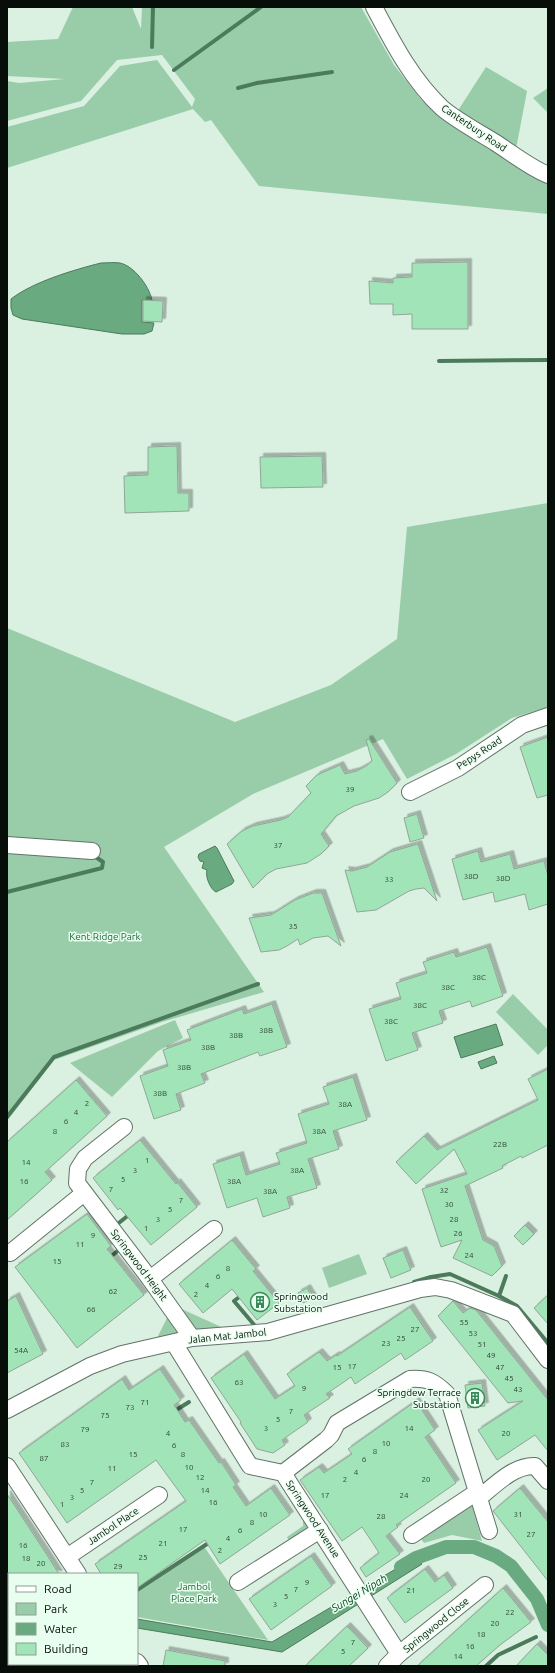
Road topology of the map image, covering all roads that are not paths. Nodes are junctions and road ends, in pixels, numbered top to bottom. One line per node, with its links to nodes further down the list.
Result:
1 (374, 7): 2 (street, Canterbury Road)
2 (548, 175)
3 (548, 716): 4 (street, Pepys Road)
4 (410, 792)
5 (7, 845): 6 (street)
6 (92, 851)
7 (124, 1127): 8 (street, Springwood Height)
8 (84, 1193): 10 (street); 11 (street, Springwood Height)
9 (214, 1229): 11 (street)
10 (10, 1253)
11 (150, 1279): 12 (street, Springwood Height)
12 (192, 1338): 13 (street, Jalan Mat Jambol); 15 (street, Jalan Mat Jambol)
13 (174, 1343): 17 (street, Jalan Mat Jambol); 19 (street, Springwood Avenue)
14 (83, 1360): 16 (street)
15 (548, 1360)
16 (7, 1400)
17 (7, 1410)
18 (7, 1466): 26 (street)
19 (283, 1473): 22 (street); 23 (street, Springwood Avenue)
20 (548, 1481): 22 (street)
21 (158, 1495): 26 (street, Jambol Place)
22 (478, 1495): 24 (street); 25 (street)
23 (320, 1530): 28 (street); 30 (street, Springwood Avenue)
24 (489, 1531)
25 (412, 1535)
26 (67, 1556): 27 (street)
27 (77, 1573)
28 (238, 1582)
29 (485, 1585): 30 (street, Springwood Close)
30 (399, 1654): 31 (street, Springwood Close)
31 (387, 1666)

